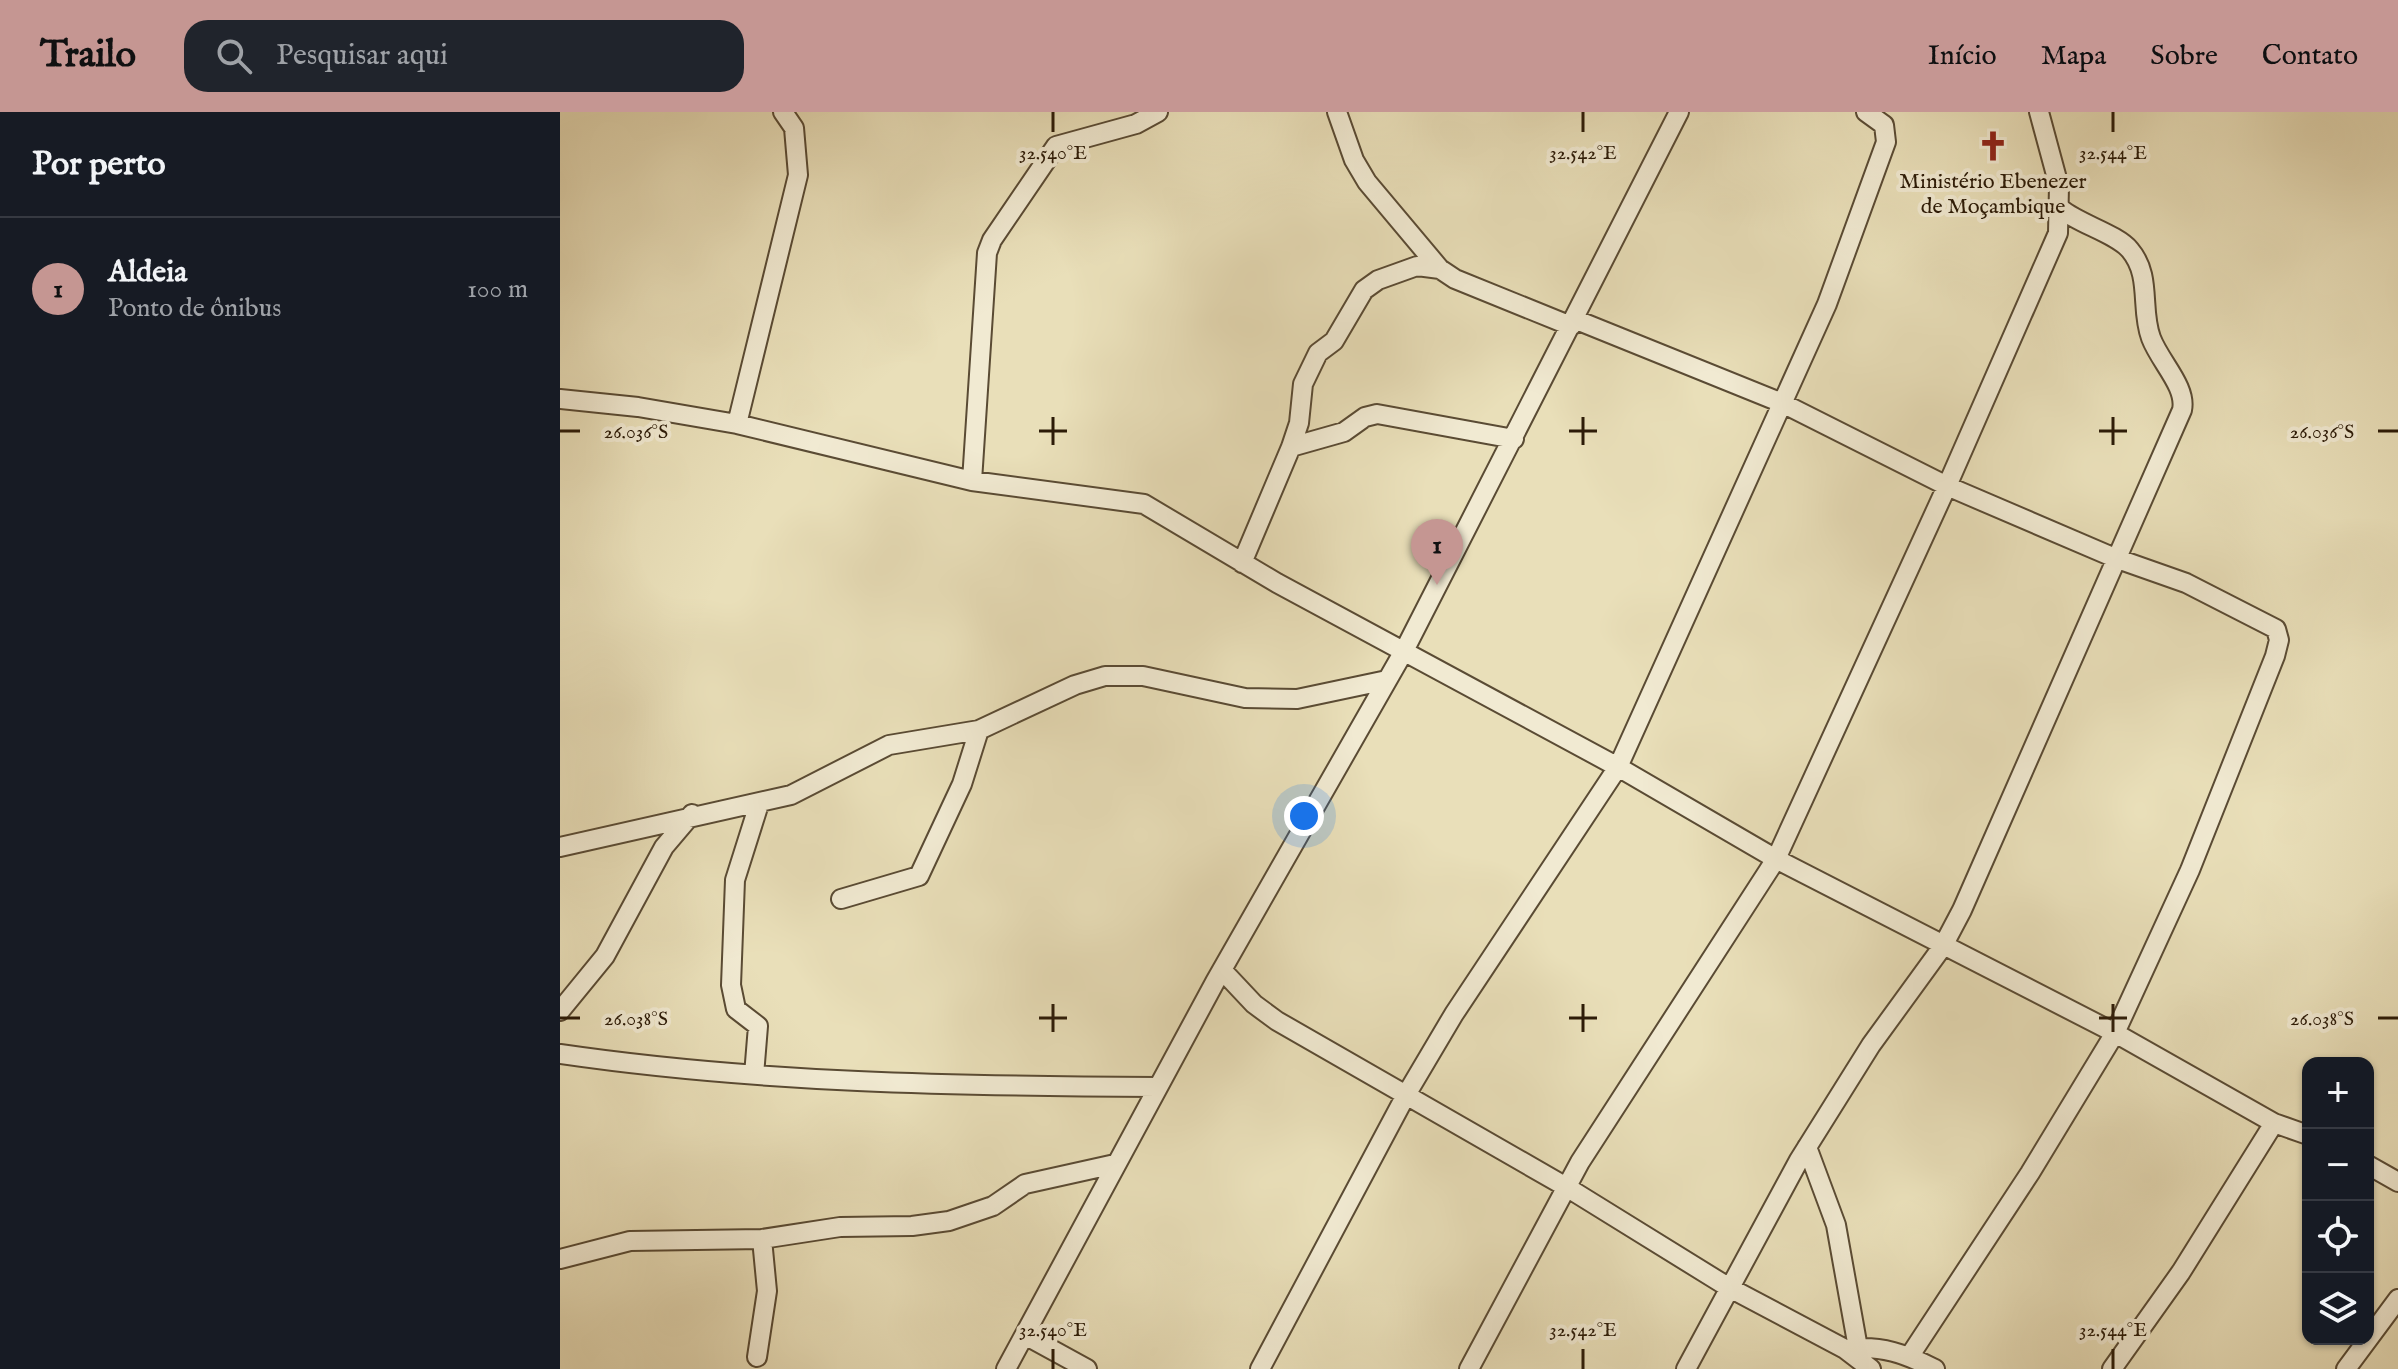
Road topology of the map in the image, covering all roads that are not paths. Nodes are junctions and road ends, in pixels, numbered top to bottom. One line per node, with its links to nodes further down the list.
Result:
1 (783, 112): 12 (street)
2 (1158, 112): 15 (street)
3 (1337, 112): 8 (street)
4 (1679, 112): 9 (street)
5 (1866, 112): 11 (street)
6 (2039, 112): 7 (street)
7 (2061, 209): 16 (street); 17 (street)
8 (1440, 269): 9 (street); 14 (street)
9 (1572, 323): 11 (street); 13 (street)
10 (560, 399): 12 (street)
11 (1782, 403): 16 (street); 22 (street)
12 (737, 424): 15 (street)
13 (1514, 439): 14 (street); 19 (street)
14 (1291, 447): 18 (street)
15 (972, 481): 18 (street)
16 (1947, 486): 17 (street); 26 (street)
17 (2115, 558): 28 (street); 31 (street)
18 (1242, 563): 19 (street)
19 (1404, 651): 20 (street); 22 (street)
20 (1387, 680): 21 (street); 29 (street)
21 (979, 730): 23 (street); 27 (street)
22 (1618, 767): 26 (street); 35 (street)
23 (759, 804): 24 (street); 33 (street)
24 (692, 814): 25 (street); 30 (street)
25 (560, 847)
26 (1776, 859): 28 (street); 42 (street)
27 (841, 899)
28 (1943, 946): 31 (street); 38 (street)
29 (1222, 970): 34 (street); 35 (street)
30 (560, 1011)
31 (2115, 1033): 36 (street); 50 (street)
32 (560, 1054): 33 (street)
33 (754, 1075): 34 (street)
34 (1157, 1087): 39 (street)
35 (1406, 1095): 42 (street); 53 (street)
36 (2274, 1123): 37 (street); 58 (street)
37 (2302, 1133)
38 (1807, 1147): 45 (street); 48 (street)
39 (1115, 1164): 43 (street); 47 (street)
40 (2374, 1168): 41 (street)
41 (2398, 1182)
42 (1568, 1188): 45 (street); 54 (street)
43 (762, 1239): 44 (street); 49 (street)
44 (560, 1259)
45 (1728, 1287): 48 (street); 55 (street)
46 (2398, 1299): 59 (street)
47 (1025, 1335): 51 (street); 52 (street)
48 (1852, 1348): 50 (street); 56 (street)
49 (757, 1357)
50 (1909, 1357): 57 (street)
51 (1006, 1369)
52 (1087, 1369)
53 (1260, 1369)
54 (1469, 1369)
55 (1686, 1369)
56 (1871, 1369)
57 (1935, 1369)
58 (2112, 1369)
59 (2346, 1369)

